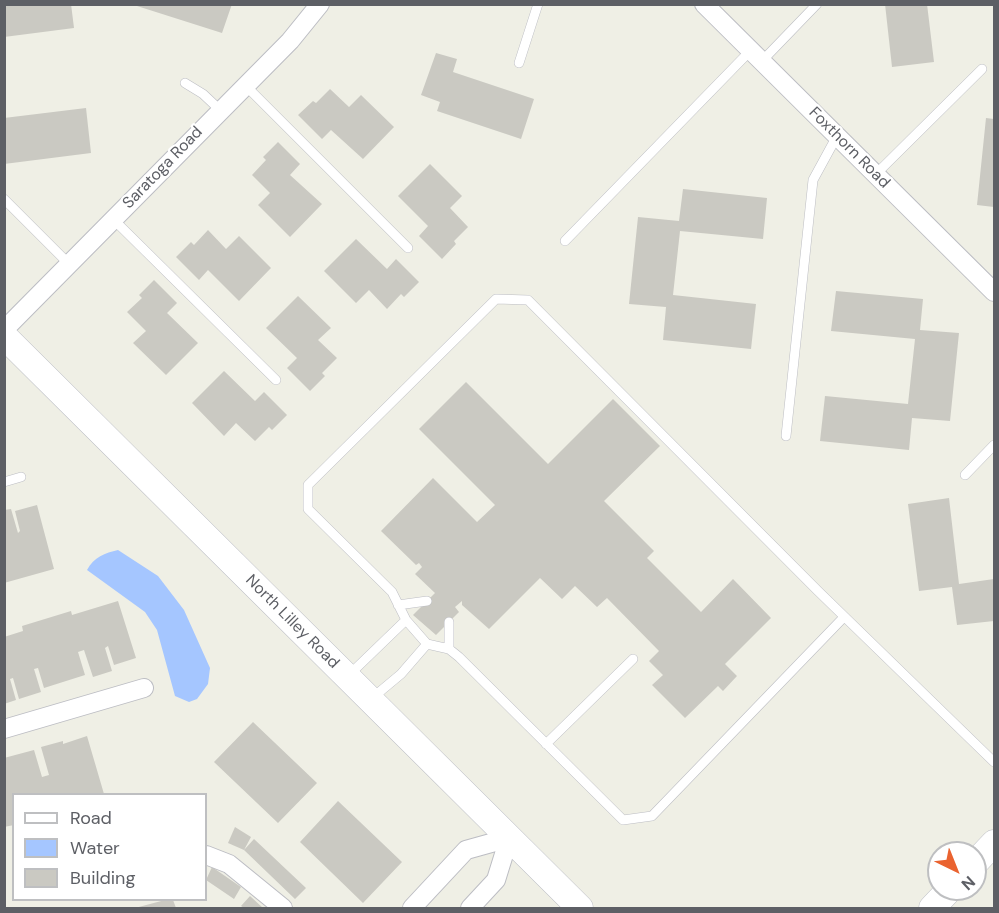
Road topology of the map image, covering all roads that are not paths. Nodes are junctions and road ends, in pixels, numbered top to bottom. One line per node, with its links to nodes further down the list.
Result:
1 (320, 4): 9 (street, Saratoga Road)
2 (538, 4): 6 (lane)
3 (704, 4): 5 (street, Foxthorn Road)
4 (817, 4): 5 (lane)
5 (756, 56): 11 (street, Foxthorn Road); 15 (lane)
6 (519, 63)
7 (982, 69): 12 (lane)
8 (185, 83): 10 (lane)
9 (245, 86): 10 (street, Saratoga Road); 16 (lane)
10 (220, 110): 14 (street, Saratoga Road)
11 (837, 136): 12 (street, Foxthorn Road); 22 (lane)
12 (876, 174): 18 (street, Foxthorn Road)
13 (4, 199): 17 (lane)
14 (113, 219): 17 (street, Saratoga Road); 21 (lane)
15 (565, 241)
16 (408, 248)
17 (69, 264): 19 (street, Saratoga Road)
18 (994, 292)
19 (4, 330)
20 (4, 336): 35 (street, North Lilley Road)
21 (276, 380)
22 (786, 436)
23 (994, 445): 24 (lane)
24 (965, 475)
25 (21, 477): 26 (lane)
26 (4, 482)
27 (427, 601): 28 (lane)
28 (398, 605): 29 (lane); 30 (lane)
29 (844, 617): 39 (lane); 40 (lane)
30 (406, 620): 32 (lane); 35 (lane)
31 (449, 622): 33 (lane)
32 (427, 644): 33 (lane); 37 (lane)
33 (449, 649): 39 (lane)
34 (633, 659): 39 (lane)
35 (347, 677): 37 (street, North Lilley Road)
36 (144, 688): 38 (street)
37 (371, 700): 41 (street, North Lilley Road)
38 (4, 729)
39 (546, 744)
40 (994, 762)
41 (509, 838): 44 (street); 45 (street); 46 (street, North Lilley Road)
42 (207, 855): 43 (street)
43 (283, 909)
44 (412, 909)
45 (470, 909)
46 (580, 909)

